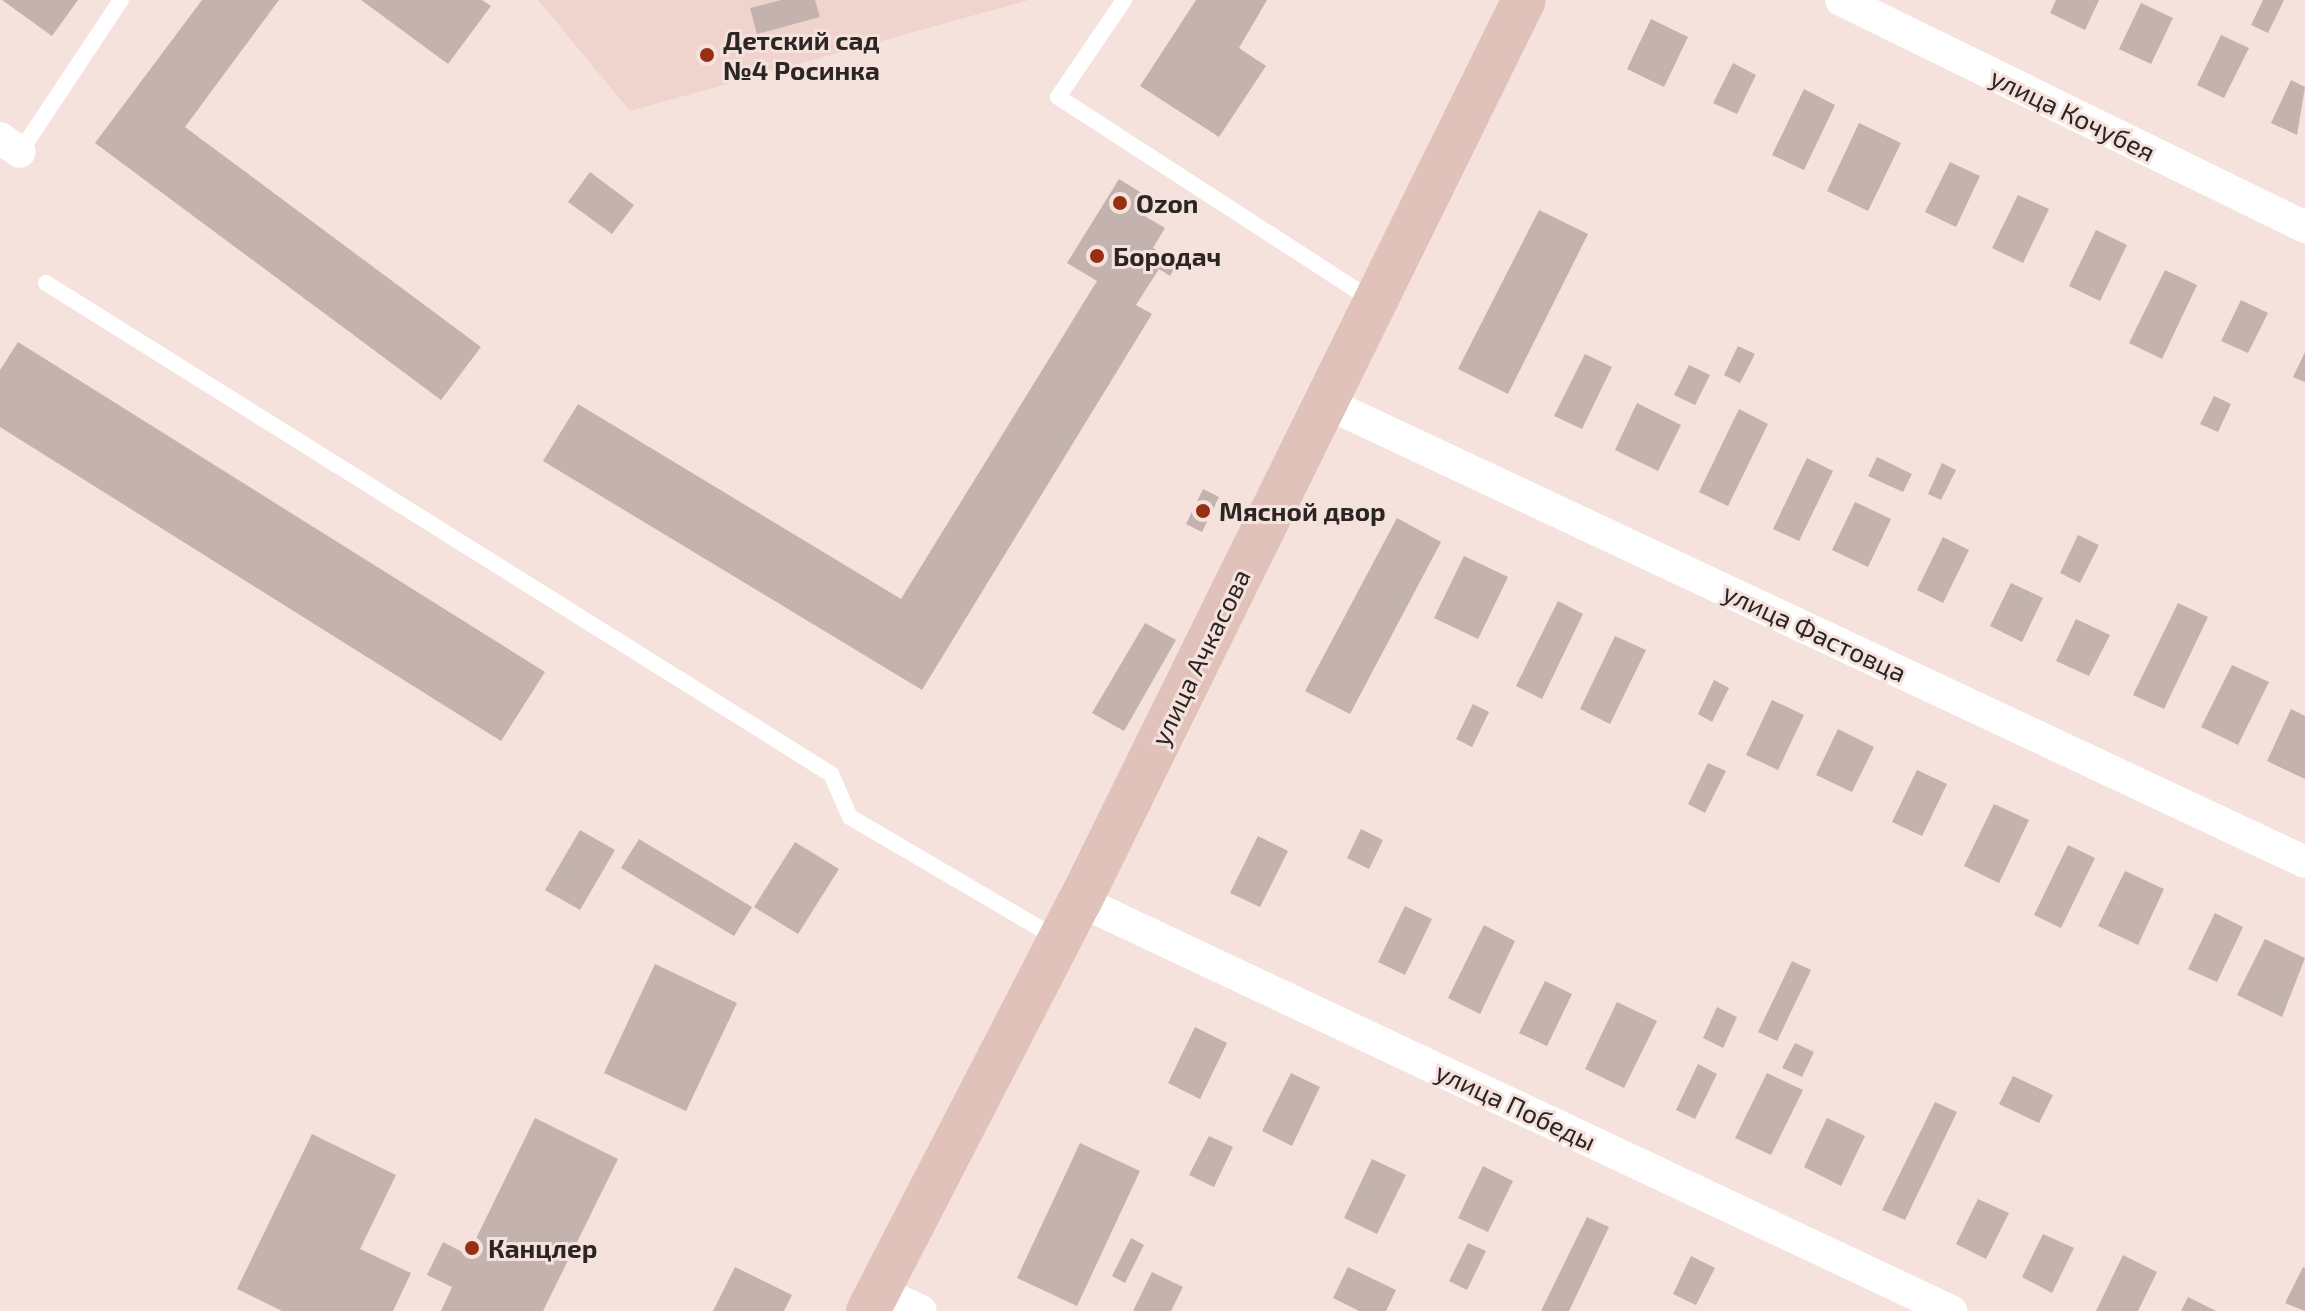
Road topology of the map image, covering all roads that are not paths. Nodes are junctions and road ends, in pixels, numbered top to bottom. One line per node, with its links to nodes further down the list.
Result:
1 (121, 0): 5 (lane)
2 (1124, 0): 8 (lane)
3 (1524, 0): 8 (street, улица Ачкасова)
4 (1841, 0): 6 (street, улица Кочубея)
5 (10, 145)
6 (2305, 227)
7 (46, 283): 12 (lane)
8 (1373, 301): 9 (street, улица Ачкасова)
9 (1324, 402): 10 (street, улица Фастовца); 11 (street, улица Ачкасова)
10 (2305, 862)
11 (1080, 901): 12 (street, улица Ачкасова); 15 (street, улица Победы)
12 (1060, 940): 13 (street, улица Ачкасова)
13 (873, 1301): 14 (street)
14 (921, 1311)
15 (1951, 1311)

